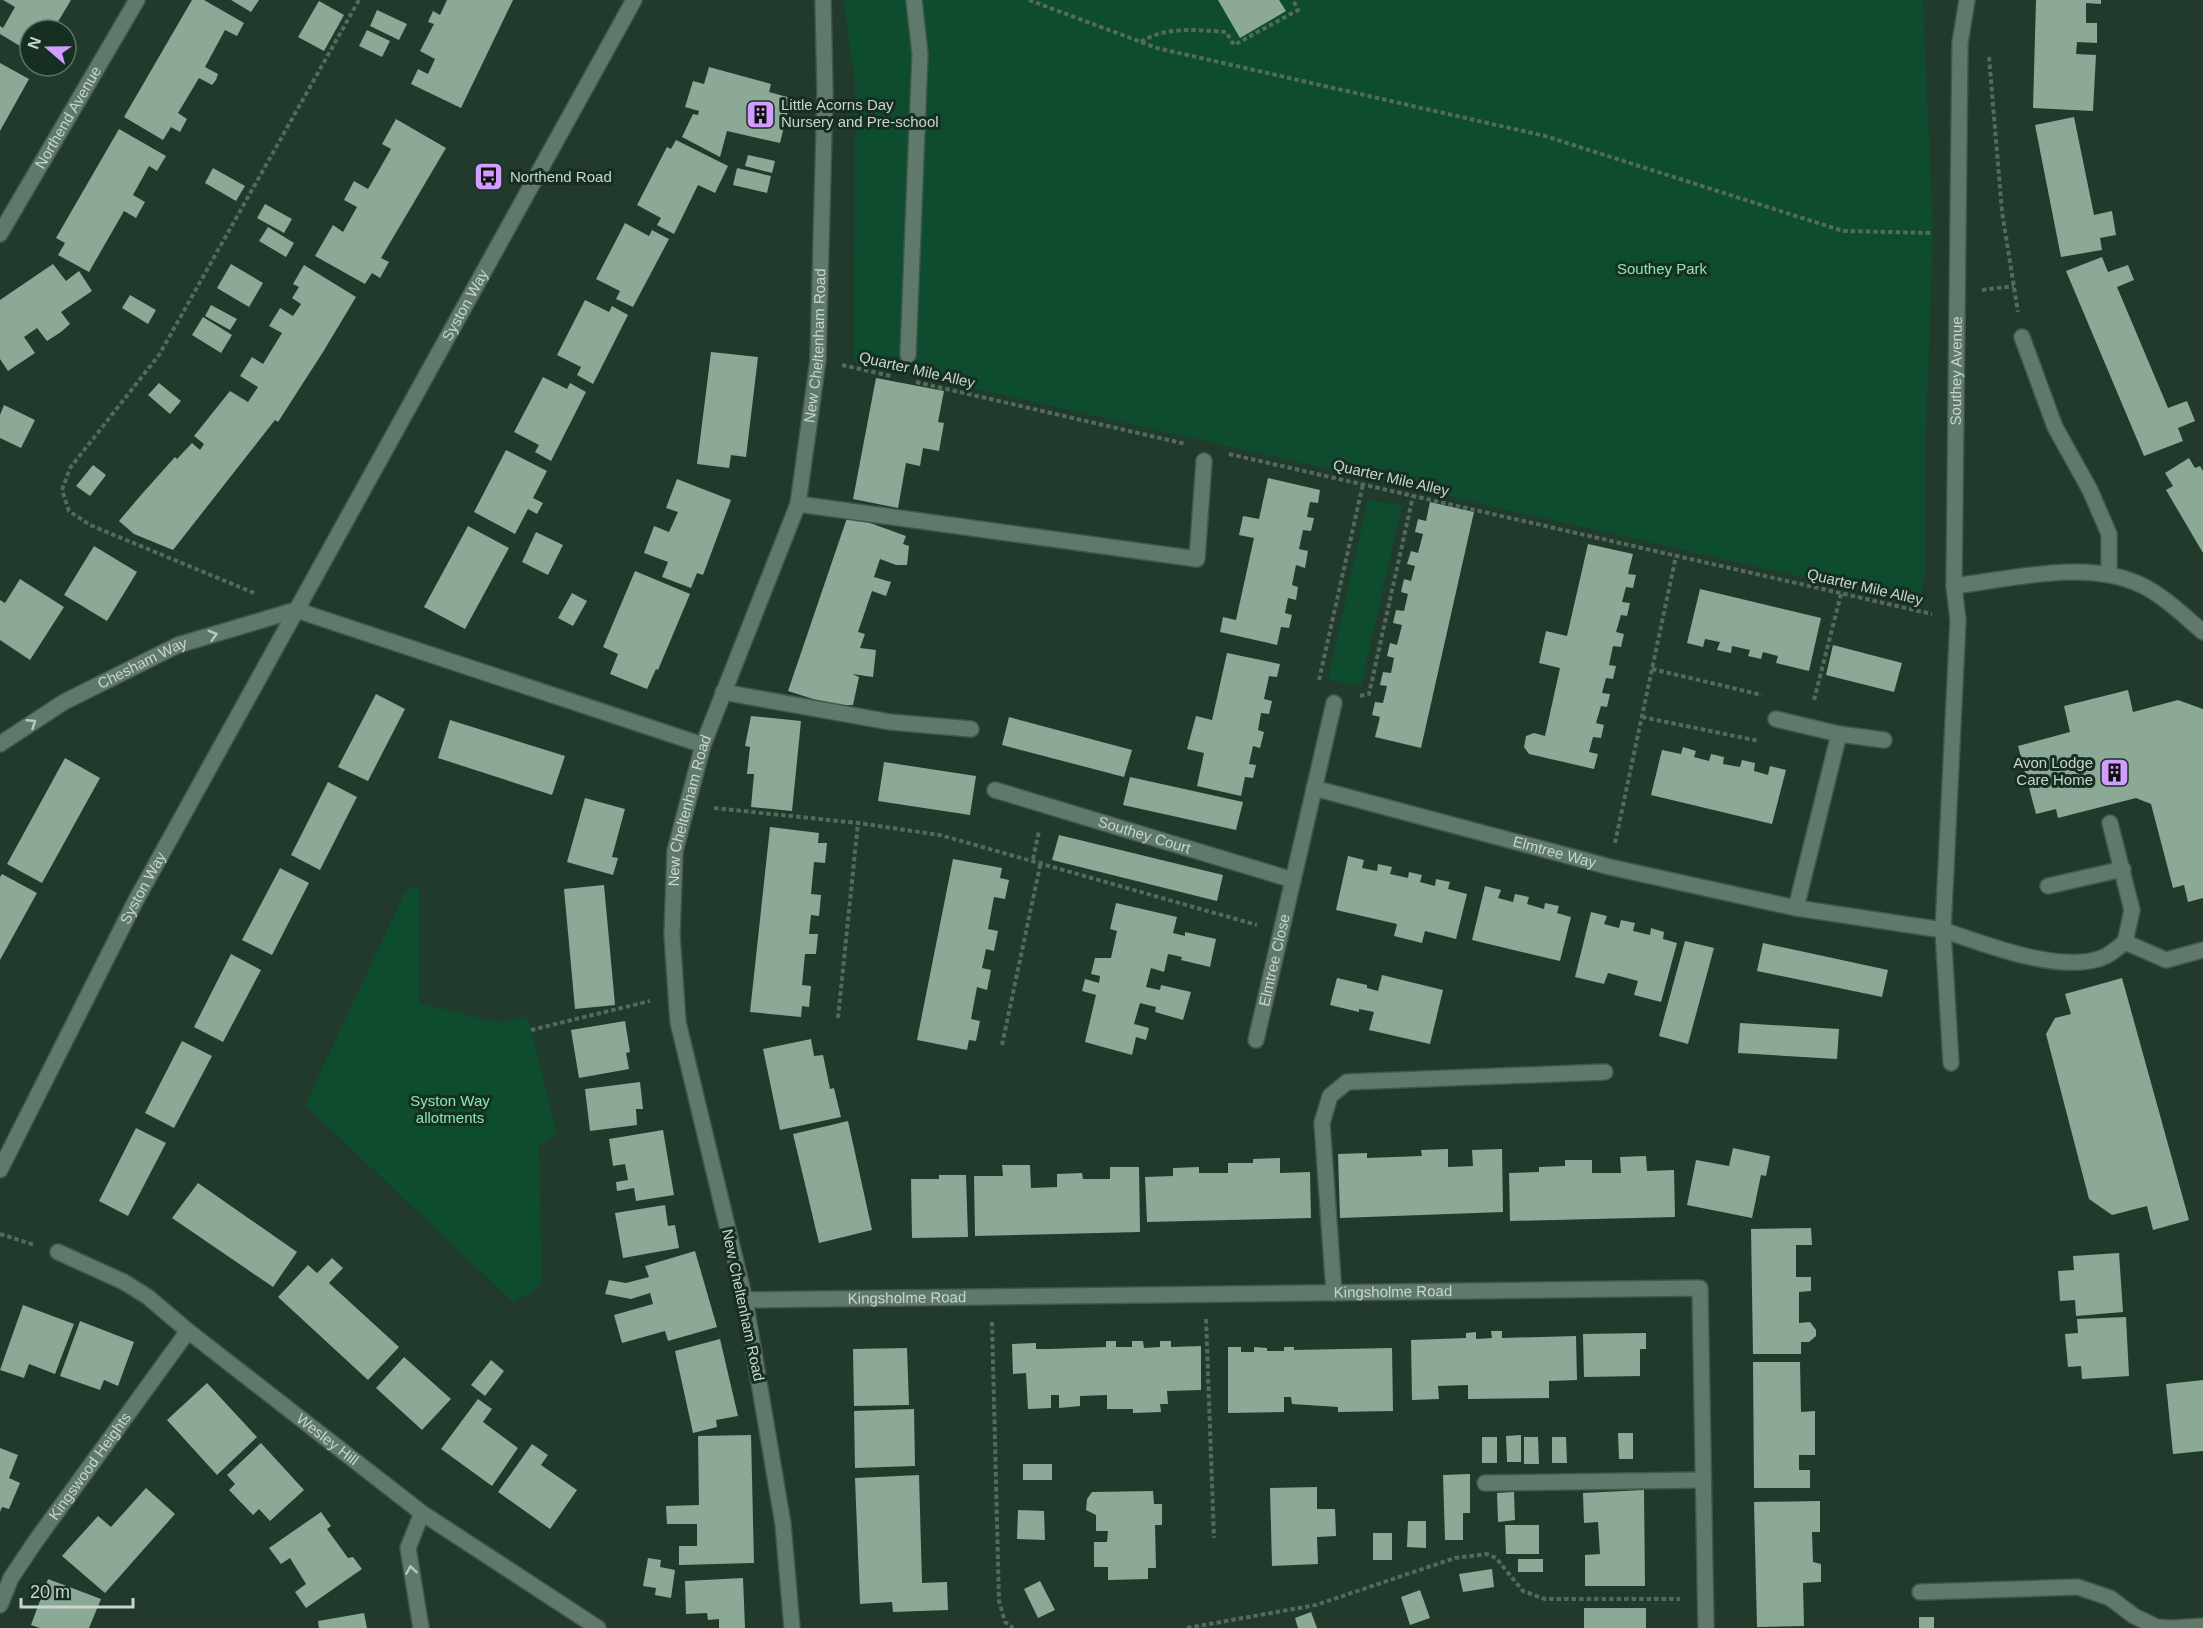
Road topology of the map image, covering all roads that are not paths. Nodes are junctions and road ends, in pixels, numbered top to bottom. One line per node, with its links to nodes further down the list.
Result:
1 (137, 0): 6 (street, Northend Avenue)
2 (634, 0): 13 (street, Syston Way)
3 (823, 0): 10 (street, New Cheltenham Road)
4 (914, 0): 8 (street)
5 (1967, 0): 12 (street, Southey Avenue)
6 (0, 234)
7 (2022, 337): 11 (street)
8 (908, 355)
9 (1204, 461): 10 (street)
10 (798, 504): 15 (street, New Cheltenham Road)
11 (2109, 574): 12 (street); 14 (street)
12 (1954, 586): 30 (street)
13 (296, 610): 21 (street, Chesham Way, one-way to 13); 22 (street); 36 (street, Syston Way)
14 (2203, 632)
15 (723, 692): 18 (street); 22 (street, New Cheltenham Road)
16 (1334, 703): 23 (street)
17 (1776, 719): 19 (street)
18 (971, 729)
19 (1839, 734): 20 (street); 29 (street)
20 (1884, 740)
21 (0, 744)
22 (704, 745): 39 (street, New Cheltenham Road)
23 (1314, 788): 27 (street); 29 (street, Elmtree Way)
24 (995, 790): 27 (street, Southey Court)
25 (2110, 823): 26 (street)
26 (2123, 869): 28 (street); 31 (street)
27 (1293, 880): 33 (street, Elmtree Close)
28 (2048, 886)
29 (1796, 908): 30 (street, Elmtree Way)
30 (1943, 930): 31 (street, Elmtree Way); 34 (street)
31 (2125, 942): 32 (street)
32 (2203, 950)
33 (1256, 1040)
34 (1951, 1063)
35 (1605, 1072): 38 (street)
36 (0, 1170)
37 (58, 1252): 40 (street, Wesley Hill)
38 (1334, 1293): 39 (street, Kingsholme Road); 41 (street, Kingsholme Road)
39 (745, 1300): 50 (street, New Cheltenham Road)
40 (188, 1331): 43 (street, Wesley Hill); 44 (street, Kingswood Heights)
41 (1703, 1480): 42 (street); 51 (street, Kingsholme Road)
42 (1485, 1483)
43 (422, 1513): 48 (street, one-way to 43); 49 (street, Wesley Hill)
44 (4, 1586): 46 (street, Kingswood Heights)
45 (1920, 1592): 52 (street)
46 (0, 1605)
47 (2203, 1626): 52 (street)
48 (421, 1628)
49 (598, 1628)
50 (792, 1628)
51 (1706, 1628)
52 (2171, 1628)

